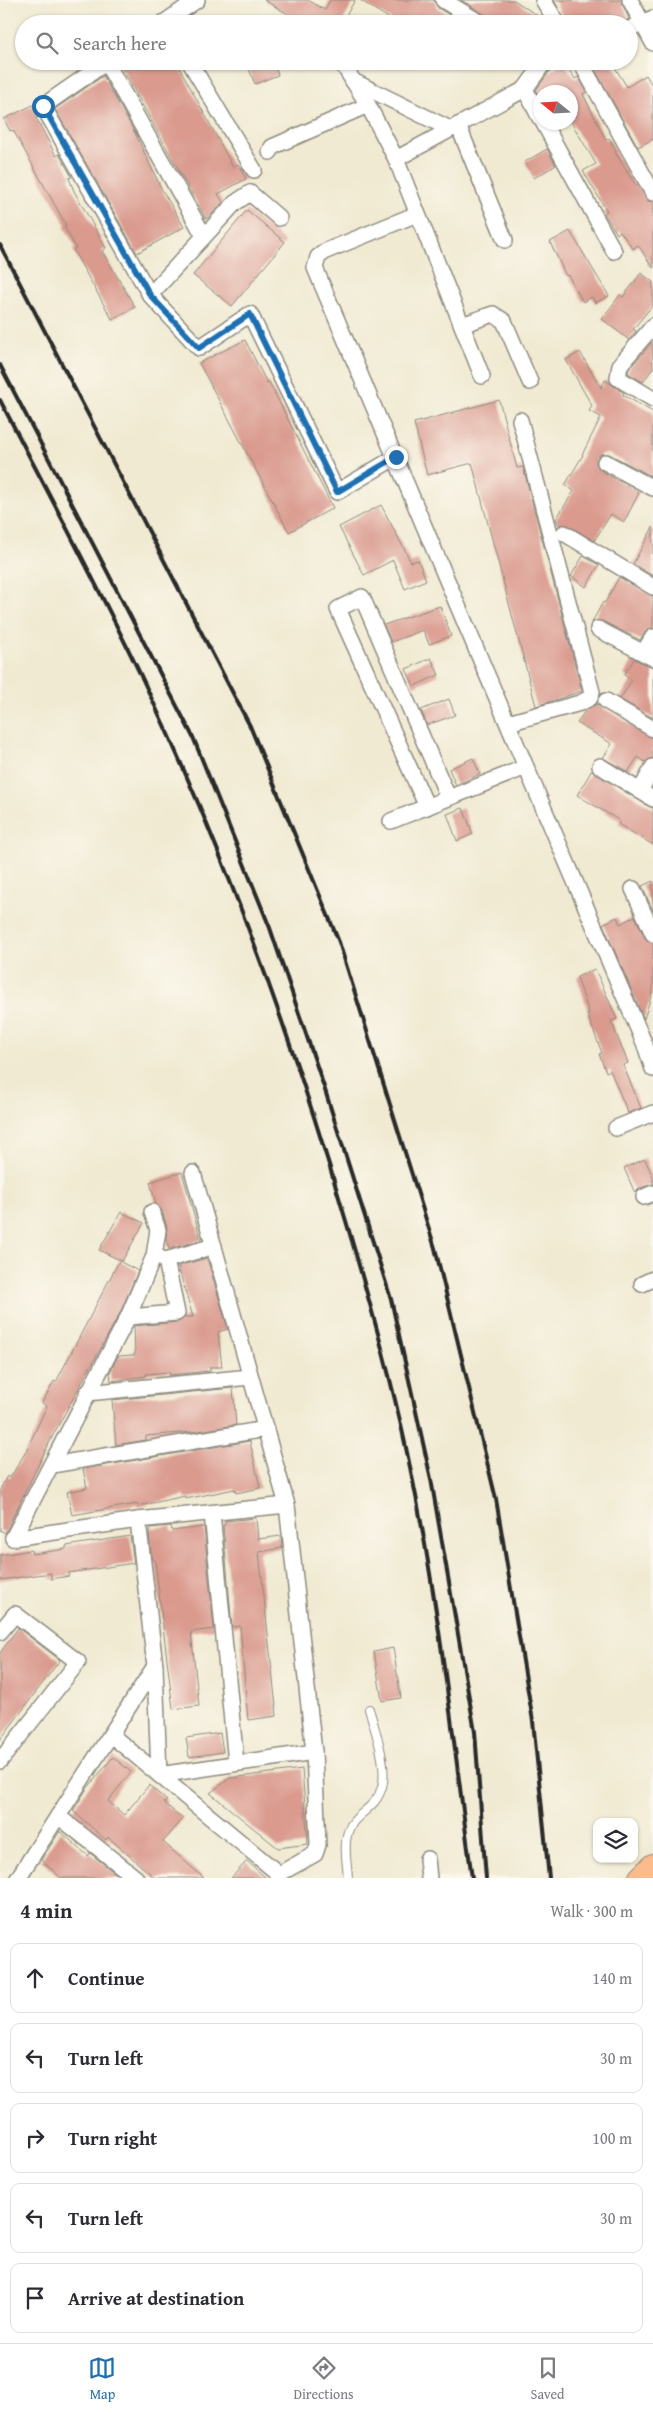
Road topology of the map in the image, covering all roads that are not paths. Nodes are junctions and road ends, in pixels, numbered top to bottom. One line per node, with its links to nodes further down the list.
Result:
1 (197, 0): 5 (street)
2 (443, 0): 6 (street)
3 (543, 0): 7 (street)
4 (630, 0): 8 (street)
5 (175, 15)
6 (467, 15)
7 (552, 15)
8 (648, 20): 9 (street)
9 (653, 43)
10 (95, 70): 31 (street)
11 (111, 70): 28 (street)
12 (194, 70): 24 (street)
13 (347, 70): 16 (street)
14 (538, 70): 17 (street)
15 (585, 70): 25 (street)
16 (354, 81): 19 (street); 20 (street)
17 (525, 89): 18 (street); 20 (street)
18 (533, 104)
19 (368, 105): 22 (street); 23 (street)
20 (454, 127): 23 (street); 29 (street)
21 (547, 130): 30 (street)
22 (270, 152)
23 (396, 159): 26 (street)
24 (254, 170)
25 (653, 193)
26 (417, 214): 32 (street); 38 (street)
27 (279, 218): 28 (street)
28 (204, 236): 31 (street)
29 (505, 240)
30 (614, 251)
31 (150, 295): 38 (street)
32 (462, 325): 34 (street); 35 (street)
33 (653, 326): 36 (street)
34 (482, 376)
35 (530, 382)
36 (653, 399)
37 (520, 420): 47 (street)
38 (396, 457): 47 (street)
39 (606, 462): 40 (street)
40 (653, 488)
41 (564, 534): 42 (street)
42 (653, 586)
43 (598, 629): 45 (street)
44 (653, 637): 45 (street)
45 (648, 656)
46 (606, 701): 48 (street)
47 (508, 723): 50 (street)
48 (653, 729)
49 (600, 766): 52 (street)
50 (526, 767): 53 (street); 59 (street)
51 (653, 767): 52 (street)
52 (647, 795)
53 (448, 797): 54 (street); 54 (street)
54 (427, 807): 55 (street)
55 (391, 821)
56 (633, 889): 57 (street)
57 (653, 934)
58 (653, 1027): 59 (street)
59 (646, 1045): 60 (street)
60 (653, 1069)
61 (653, 1113): 62 (street)
62 (616, 1128)
63 (193, 1173): 65 (street)
64 (152, 1212): 66 (street)
65 (214, 1246): 66 (street); 68 (street)
66 (160, 1258): 67 (street); 67 (street)
67 (128, 1317): 69 (street)
68 (250, 1377): 69 (street); 70 (street)
69 (86, 1393): 71 (street)
70 (266, 1429): 71 (street); 72 (street)
71 (52, 1465): 74 (street)
72 (287, 1505): 73 (street); 79 (street)
73 (212, 1513): 74 (street); 81 (street)
74 (138, 1520): 76 (street)
75 (0, 1632): 80 (street)
76 (155, 1666): 78 (street); 82 (street)
77 (369, 1709): 89 (lane)
78 (111, 1735): 82 (street); 83 (street)
79 (314, 1752): 81 (street); 87 (street)
80 (0, 1761)
81 (236, 1762): 82 (street)
82 (159, 1776): 87 (street)
83 (58, 1816): 86 (street); 88 (street)
84 (427, 1859): 90 (street)
85 (653, 1866): 91 (main road)
86 (24, 1875)
87 (278, 1876)
88 (136, 1878)
89 (348, 1878)
90 (429, 1878)
91 (641, 1878)

